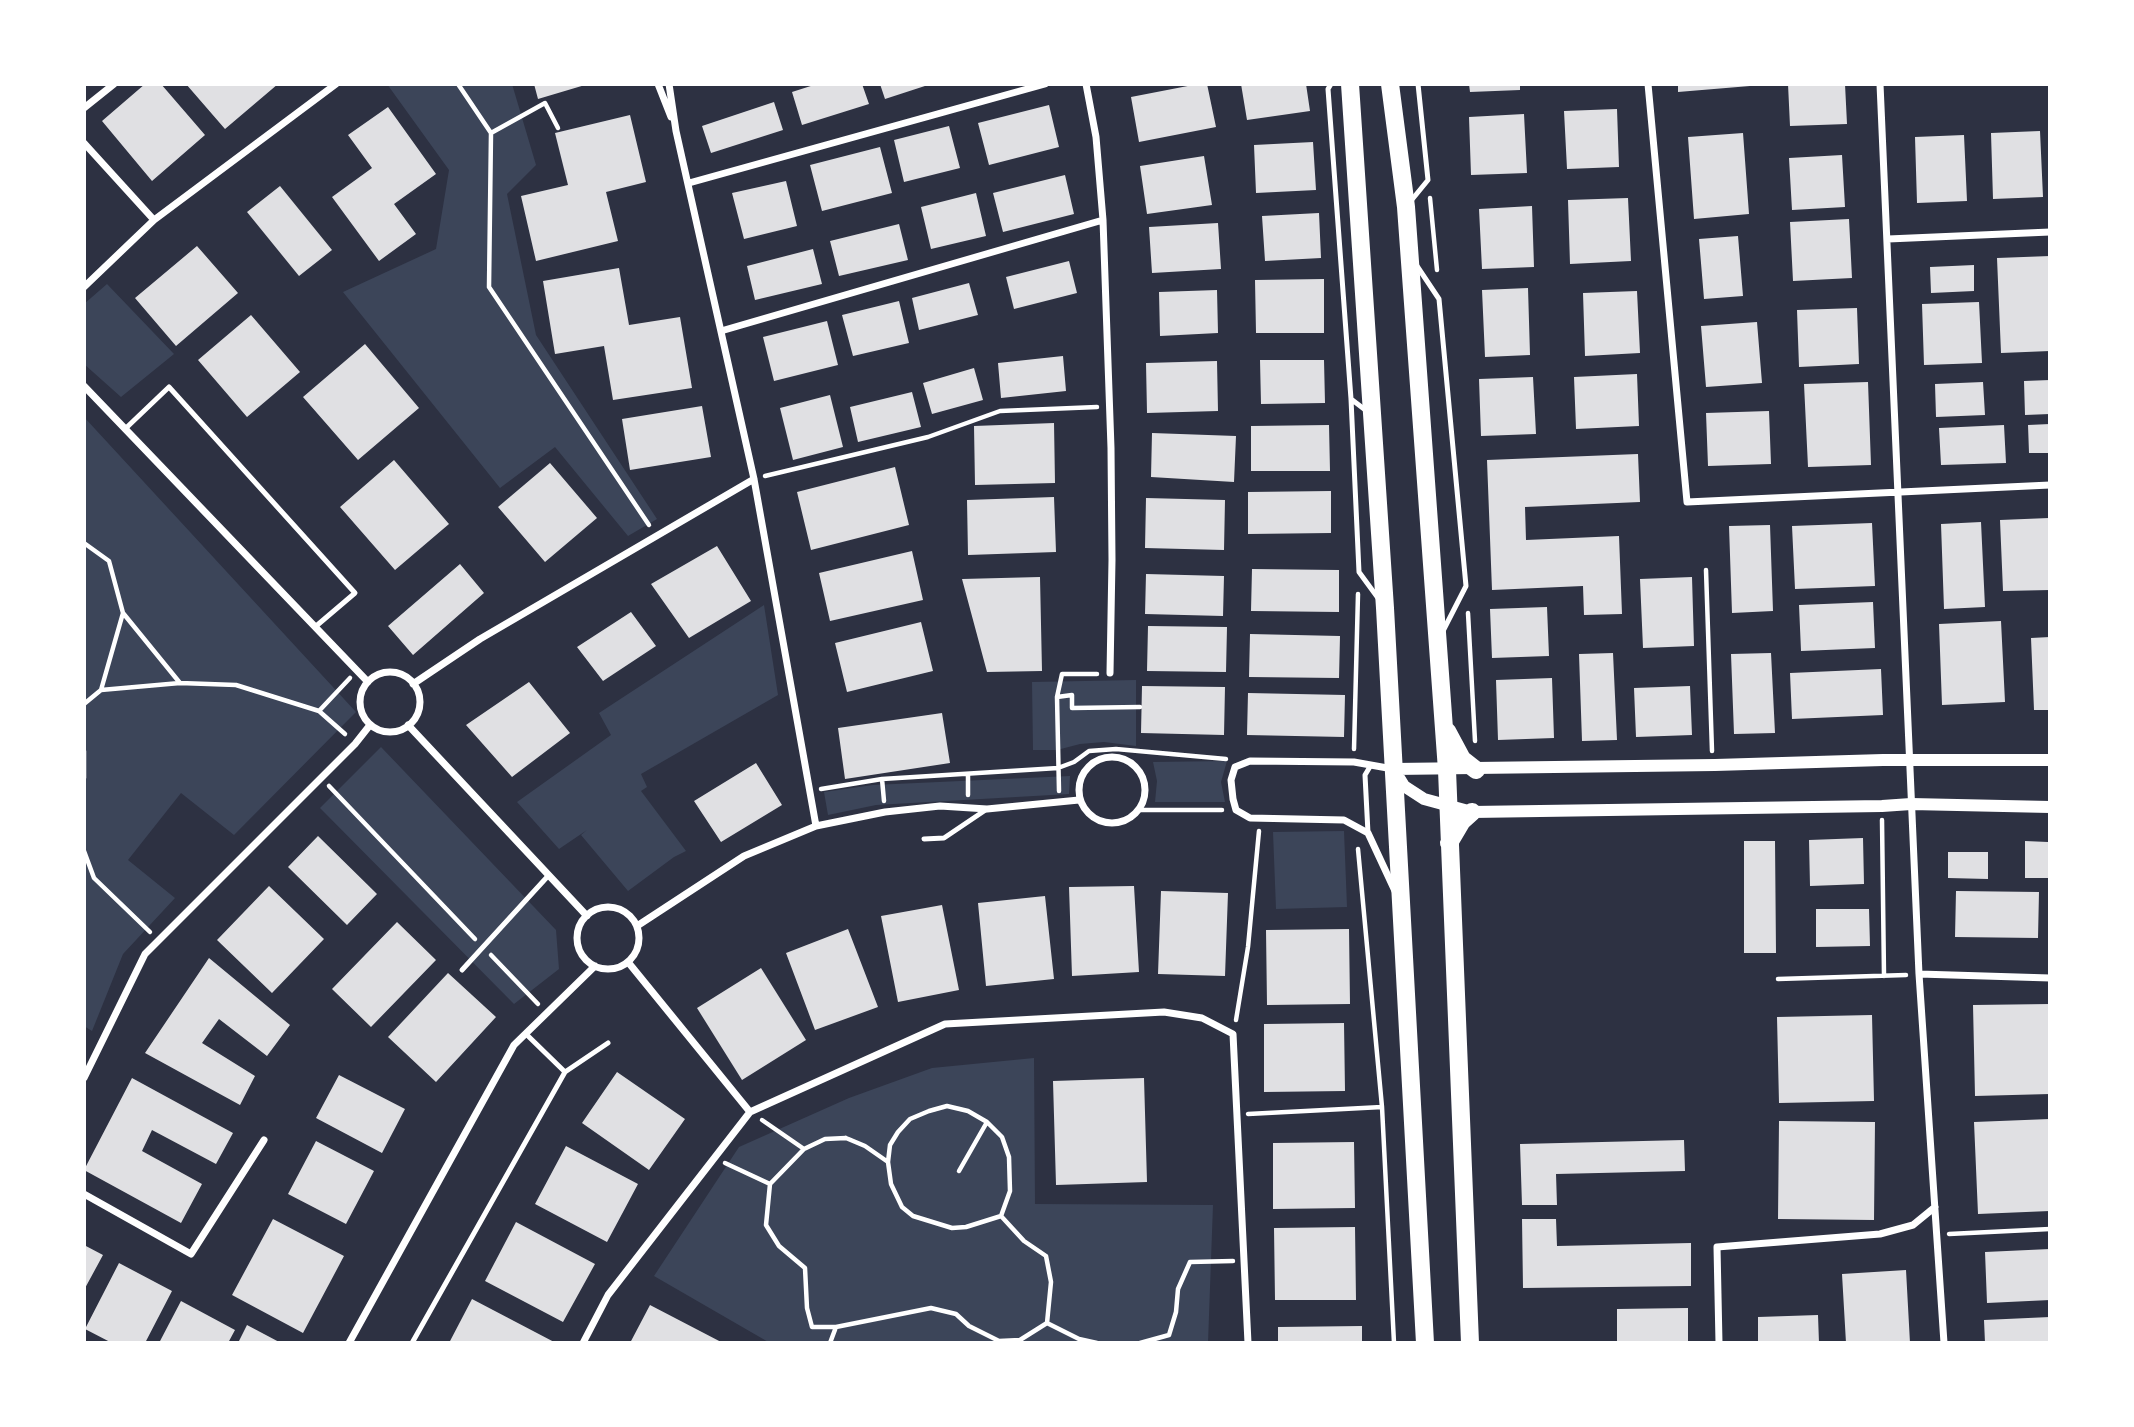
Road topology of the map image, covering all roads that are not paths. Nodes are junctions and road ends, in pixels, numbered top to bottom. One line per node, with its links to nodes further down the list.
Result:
1 (114, 84): 13 (street)
2 (336, 84): 18 (street)
3 (658, 84): 14 (street)
4 (669, 84): 14 (street)
5 (1045, 84): 16 (street)
6 (1086, 84): 19 (street)
7 (1331, 84): 26 (lane)
8 (1350, 84): 27 (main road)
9 (1390, 84): 17 (main road)
10 (1418, 84): 17 (lane)
11 (1648, 84): 31 (street)
12 (1880, 84): 21 (street)
13 (84, 107)
14 (676, 131): 16 (street)
15 (84, 143): 18 (street)
16 (689, 183): 24 (street)
17 (1406, 207): 22 (main road)
18 (154, 220): 23 (street)
19 (1104, 220): 24 (street); 35 (street)
20 (2050, 232): 21 (street)
21 (1888, 239): 31 (street)
22 (1409, 254): 34 (main road); 34 (lane)
23 (84, 287)
24 (721, 331): 29 (street)
25 (84, 386): 28 (street)
26 (1351, 400): 27 (lane); 32 (lane)
27 (1373, 416): 32 (main road)
28 (125, 429): 33 (street); 33 (lane)
29 (754, 479): 37 (street); 53 (street)
30 (2050, 485): 31 (street)
31 (1899, 493): 41 (street)
32 (1385, 608): 44 (main road)
33 (314, 627): 36 (street)
34 (1438, 640): 38 (main road)
35 (1110, 673)
36 (368, 681): 37 (street); 39 (street)
37 (413, 684): 40 (street)
38 (1443, 723): 45 (main road); 46 (main road)
39 (370, 725): 40 (street); 69 (street)
40 (408, 725): 57 (street)
41 (1909, 760): 42 (street); 46 (street); 48 (street)
42 (2050, 760)
43 (1371, 765): 44 (street); 54 (lane); 54 (street)
44 (1394, 769): 45 (street); 49 (street); 58 (main road)
45 (1447, 770): 46 (street); 49 (main road)
46 (1475, 770)
47 (1079, 800): 47 (street); 51 (street)
48 (1911, 804): 50 (street); 52 (street); 64 (street)
49 (1448, 807): 52 (street); 56 (main road)
50 (2050, 807)
51 (987, 809): 53 (street); 55 (lane)
52 (1472, 812): 56 (main road)
53 (816, 825): 60 (street)
54 (1368, 833): 58 (street)
55 (924, 839)
56 (1449, 843): 79 (main road)
57 (548, 876): 59 (street); 63 (lane)
58 (1402, 905): 78 (main road)
59 (587, 916): 60 (street); 62 (street)
60 (637, 926): 61 (street)
61 (628, 962): 62 (street); 70 (street)
62 (594, 966): 66 (street)
63 (462, 970)
64 (1919, 974): 65 (street); 73 (street)
65 (2050, 978)
66 (526, 1034): 68 (lane); 74 (street)
67 (608, 1043): 68 (lane)
68 (565, 1073): 75 (lane)
69 (84, 1078)
70 (750, 1112): 76 (street); 77 (street)
71 (264, 1140): 72 (street)
72 (84, 1194)
73 (1935, 1207): 80 (street); 81 (street)
74 (349, 1343)
75 (412, 1343)
76 (583, 1343)
77 (1248, 1343)
78 (1424, 1343)
79 (1470, 1343)
80 (1719, 1343)
81 (1944, 1343)

